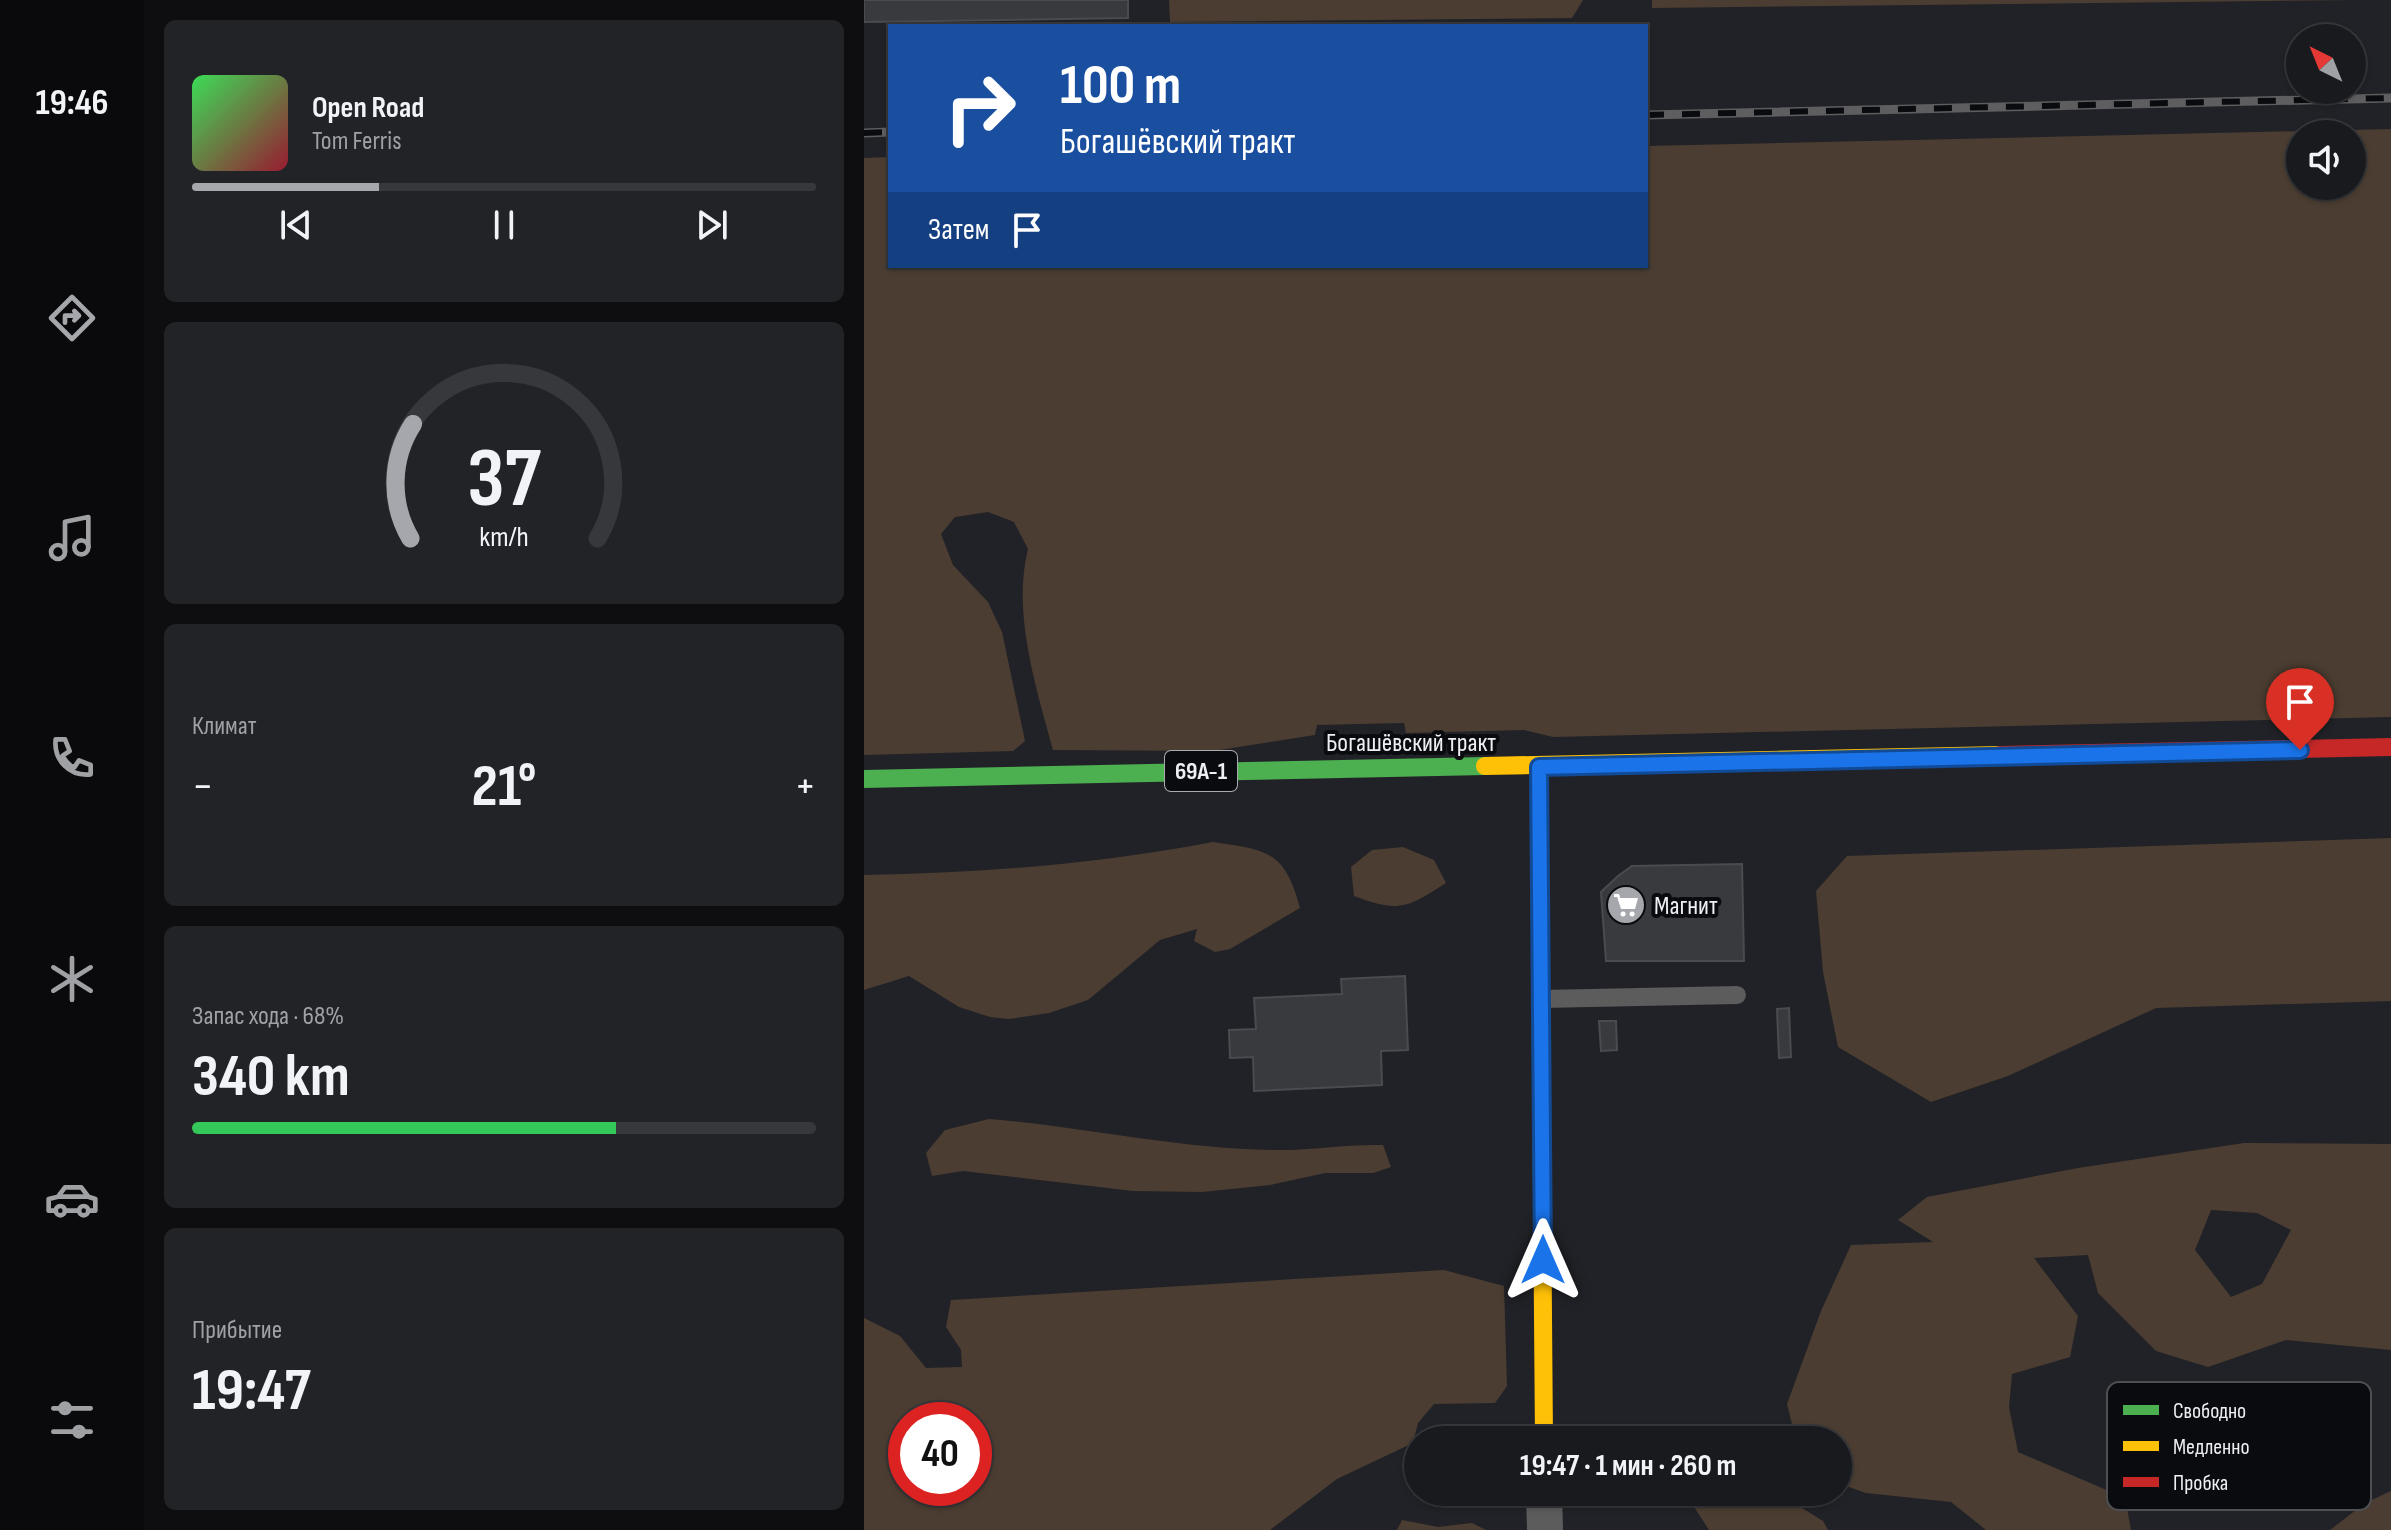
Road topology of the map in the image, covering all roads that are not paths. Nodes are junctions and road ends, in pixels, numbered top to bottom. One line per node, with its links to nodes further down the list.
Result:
1 (2391, 747): 2 (main road, Богашёвский тракт / 69А-1)
2 (1539, 767): 3 (main road, Богашёвский тракт / 69А-1); 5 (main road)
3 (864, 779)
4 (1737, 995): 5 (lane)
5 (1542, 999): 6 (main road)
6 (1544, 1426)
7 (1544, 1506): 8 (street)
8 (1545, 1530)

